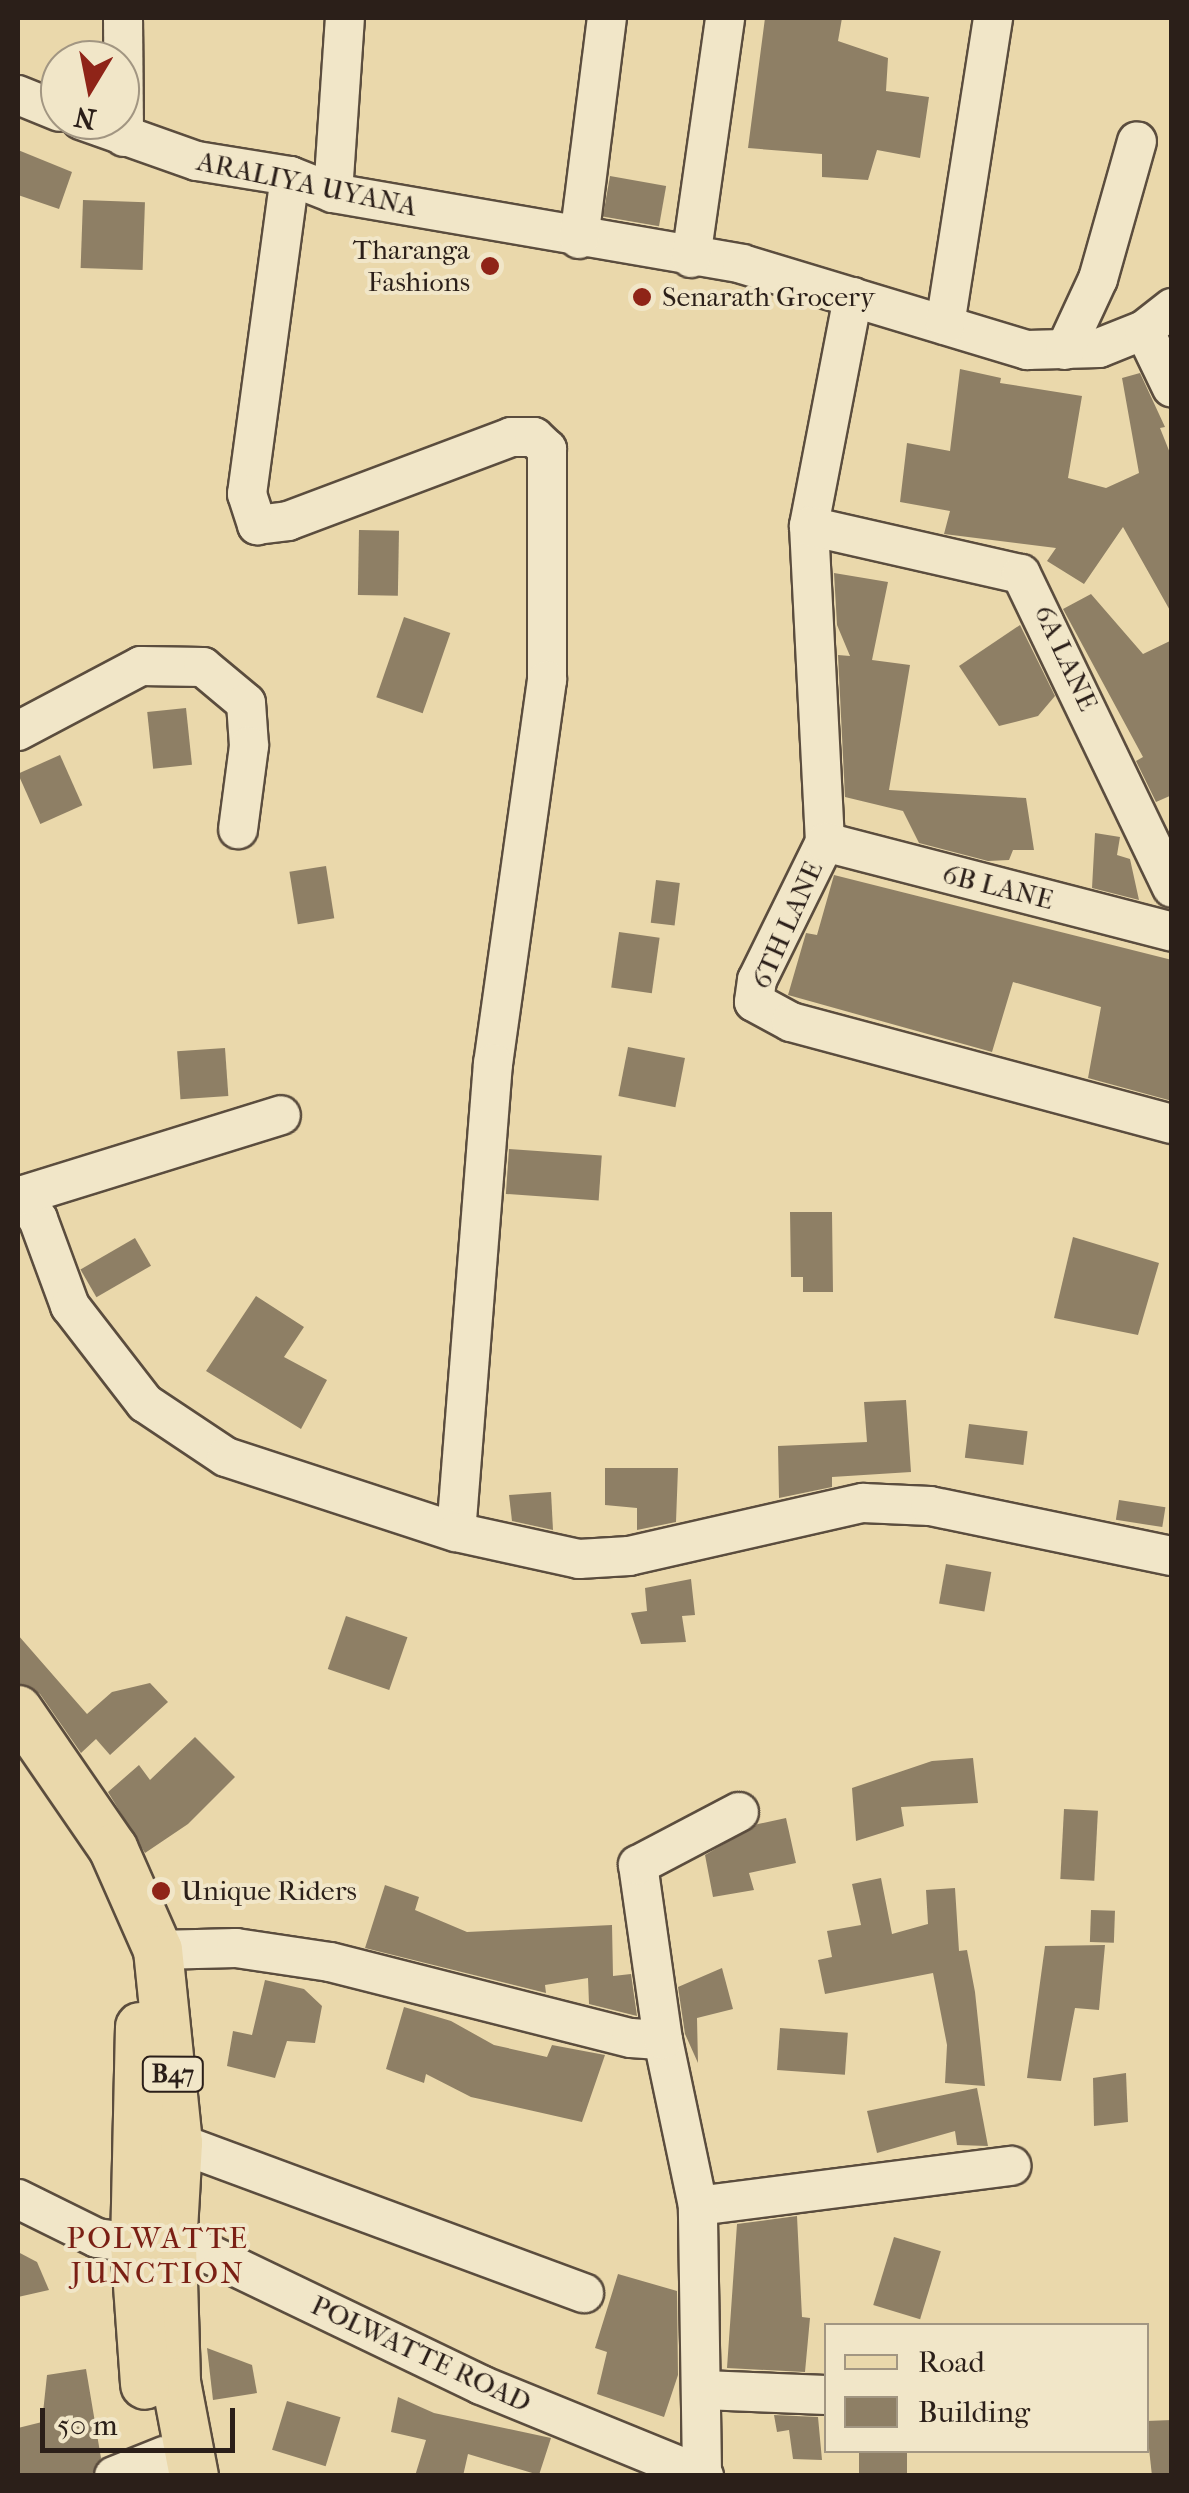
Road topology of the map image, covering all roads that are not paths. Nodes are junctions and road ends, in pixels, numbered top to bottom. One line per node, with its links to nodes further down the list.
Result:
1 (345, 18): 8 (street)
2 (607, 18): 9 (street)
3 (725, 18): 10 (street)
4 (993, 18): 13 (street)
5 (133, 140): 7 (street, ARALIYA UYANA)
6 (1137, 141): 14 (street)
7 (290, 176): 8 (street, ARALIYA UYANA); 26 (street)
8 (333, 193): 9 (street, ARALIYA UYANA)
9 (579, 239): 10 (street, ARALIYA UYANA)
10 (692, 258): 11 (street, ARALIYA UYANA)
11 (853, 297): 13 (street, ARALIYA UYANA); 16 (street, 6TH LANE)
12 (1158, 319): 14 (street, ARALIYA UYANA); 15 (street)
13 (946, 325): 14 (street, ARALIYA UYANA)
14 (1064, 350)
15 (1172, 388)
16 (809, 526): 19 (street, 6TH LANE); 20 (street, 6A LANE)
17 (18, 731): 18 (street)
18 (238, 829)
19 (824, 842): 22 (street, 6B LANE); 24 (street, 6TH LANE)
20 (1164, 844): 21 (street, 6A LANE)
21 (1172, 888)
22 (1172, 932)
23 (281, 1115): 25 (street)
24 (1172, 1124)
25 (19, 1195): 26 (street)
26 (456, 1532): 27 (street)
27 (1172, 1556)
28 (18, 1710): 31 (main road, B47)
29 (18, 1765): 37 (main road, B47)
30 (739, 1812): 32 (street)
31 (158, 1950): 32 (street); 33 (main road, B47)
32 (663, 2040): 36 (street)
33 (178, 2143): 37 (main road, B47); 38 (street)
34 (1012, 2166): 36 (street)
35 (18, 2199): 37 (street, POLWATTE ROAD)
36 (698, 2206): 39 (street)
37 (153, 2246): 41 (main road, B47); 42 (street, POLWATTE ROAD)
38 (584, 2292)
39 (703, 2390): 40 (street); 42 (street)
40 (824, 2395)
41 (175, 2469): 43 (street)
42 (703, 2474)
43 (114, 2476)

